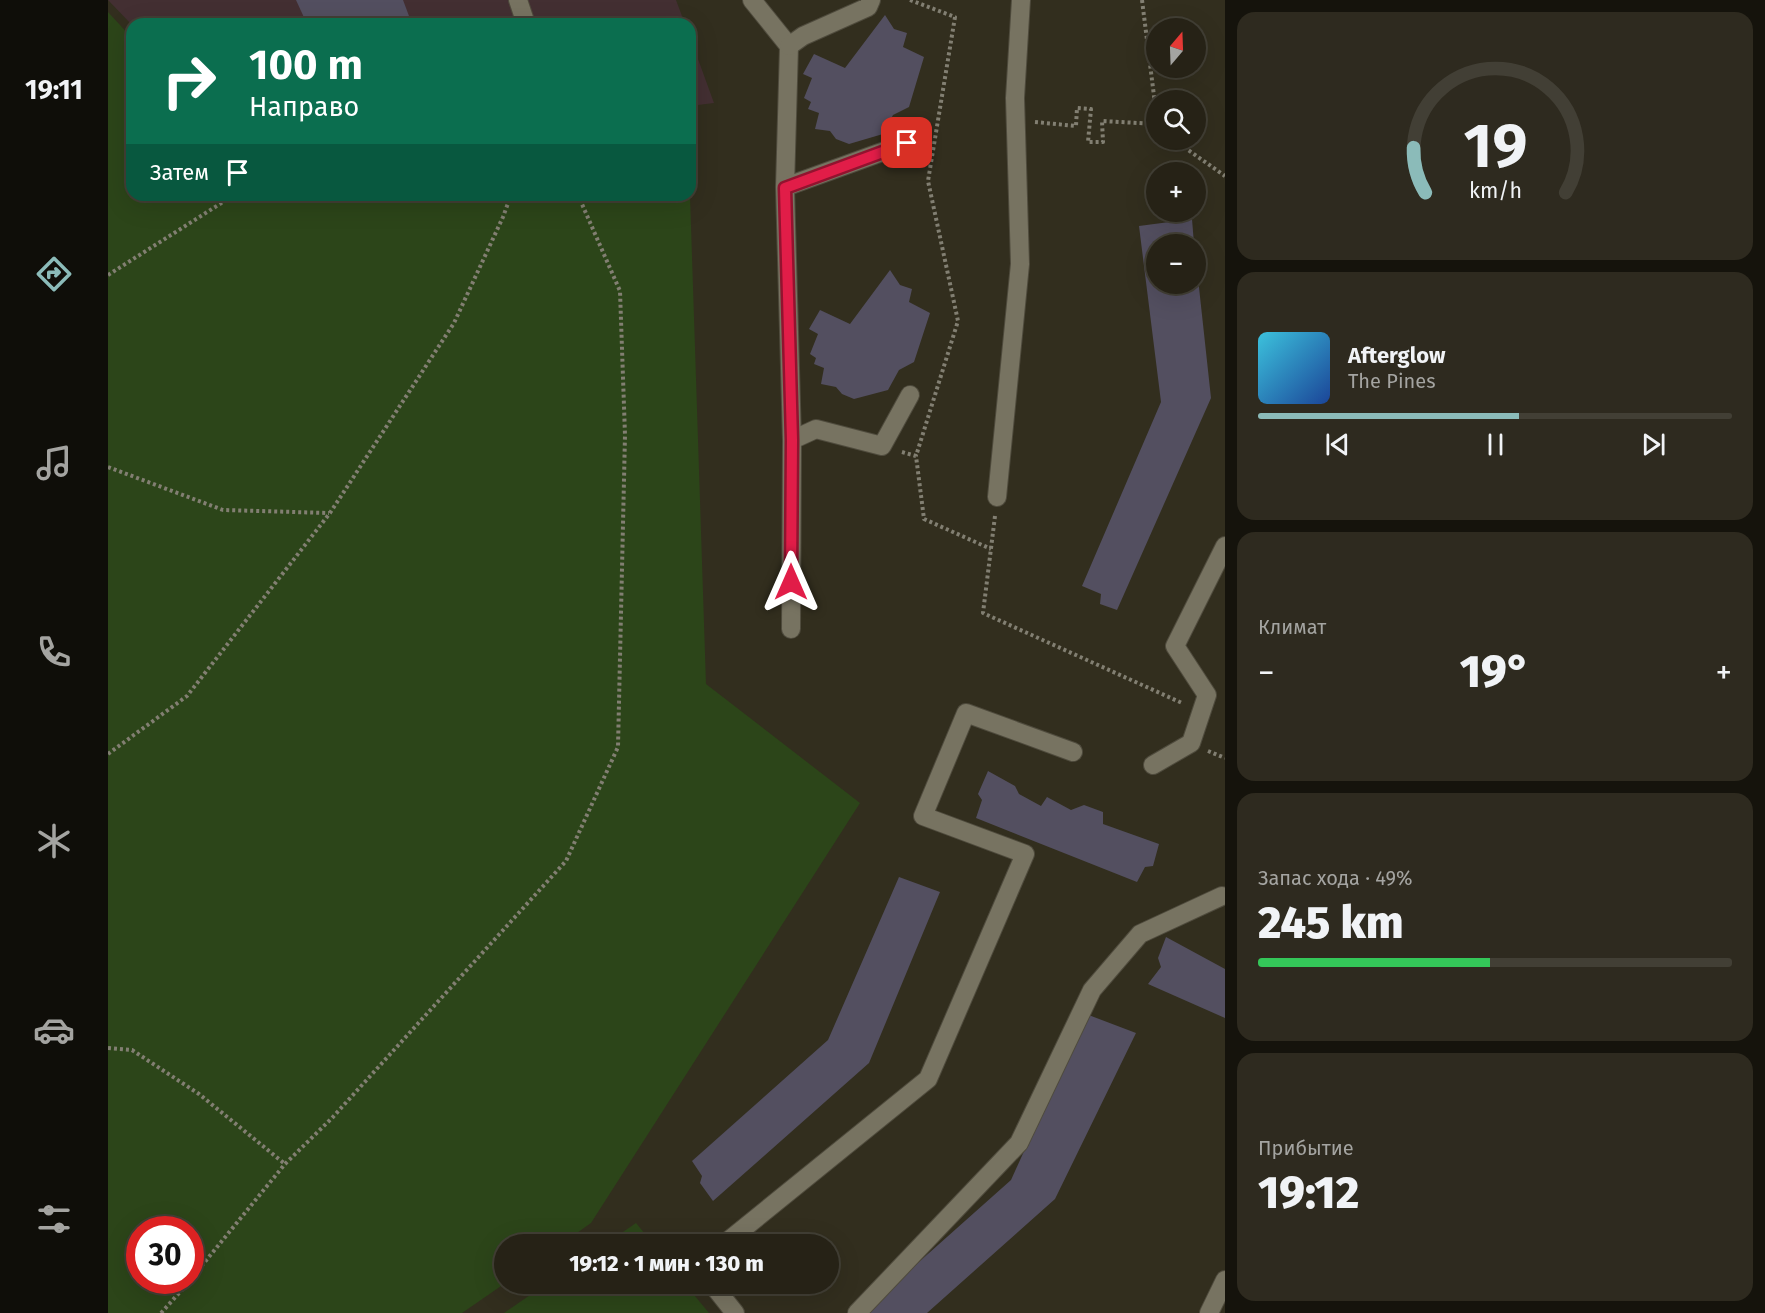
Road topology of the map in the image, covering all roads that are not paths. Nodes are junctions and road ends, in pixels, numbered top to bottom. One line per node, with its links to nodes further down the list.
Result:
1 (519, 0): 5 (street)
2 (752, 0): 6 (street)
3 (871, 0): 6 (street)
4 (1021, 0): 11 (street)
5 (524, 18)
6 (789, 46): 8 (street)
7 (907, 143): 8 (street)
8 (785, 188): 10 (street)
9 (910, 395): 10 (street)
10 (792, 440): 13 (street)
11 (997, 497)
12 (1225, 546): 15 (street)
13 (791, 629)
14 (1072, 752): 17 (street)
15 (1153, 765)
16 (1222, 896): 21 (street)
17 (737, 1234)
18 (1225, 1280): 22 (street)
19 (720, 1294): 20 (street)
20 (735, 1313)
21 (857, 1313)
22 (1209, 1313)

